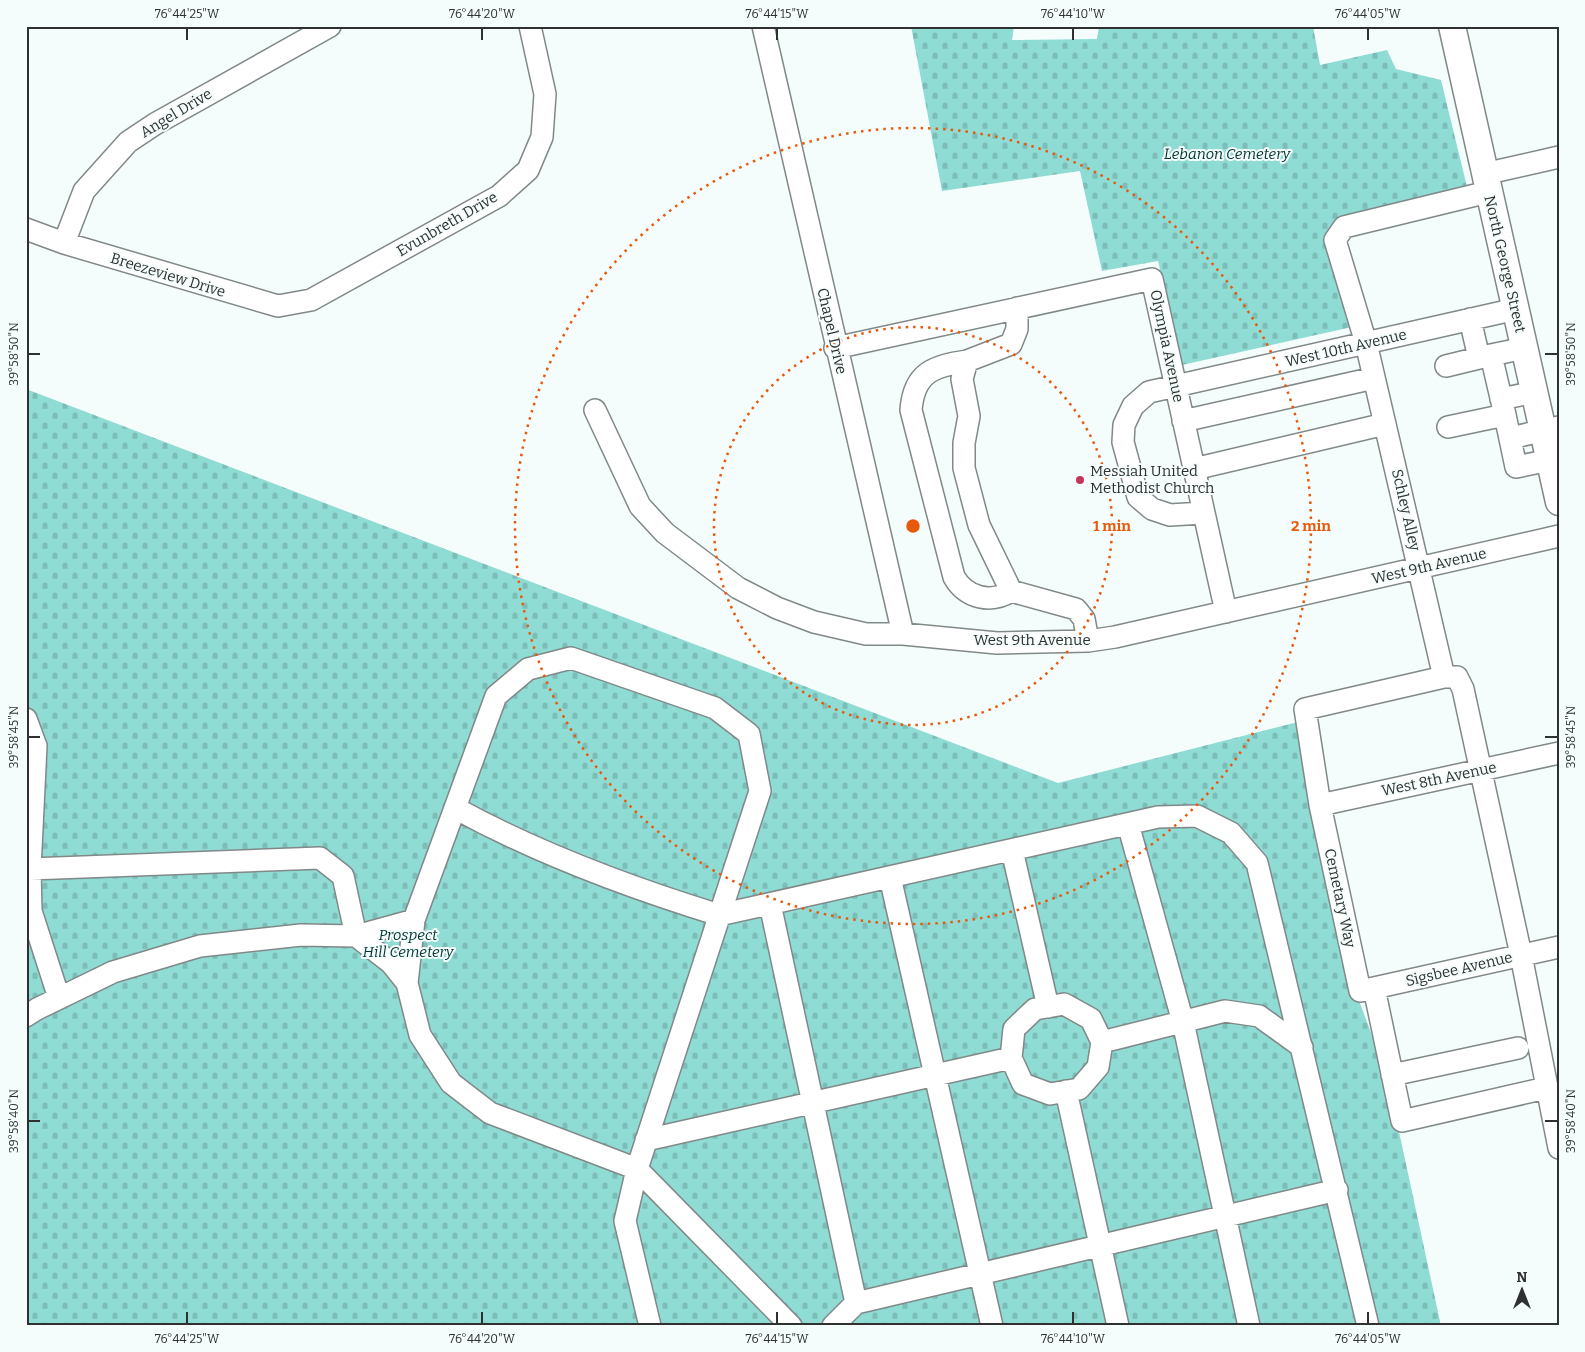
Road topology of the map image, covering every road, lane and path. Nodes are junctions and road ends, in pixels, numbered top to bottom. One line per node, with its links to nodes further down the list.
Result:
1 (330, 26): 8 (street, Angel Drive)
2 (530, 26): 9 (street, Evunbreth Drive)
3 (763, 26): 14 (street, Chapel Drive)
4 (1452, 26): 6 (main road, North George Street)
5 (1559, 157): 6 (street)
6 (1486, 183): 11 (main road, North George Street); 13 (street, Schley Alley)
7 (26, 229): 8 (street, Breezeview Drive)
8 (64, 243): 9 (street, Breezeview Drive)
9 (311, 300)
10 (1017, 308): 14 (street, Olympia Avenue); 17 (street); 20 (street, Olympia Avenue)
11 (1516, 309): 12 (street, West 10th Avenue); 15 (main road, North George Street)
12 (1470, 319): 13 (street, West 10th Avenue); 16 (street)
13 (1366, 343): 19 (street, Schley Alley); 20 (street, West 10th Avenue)
14 (835, 348): 37 (street, Chapel Drive)
15 (1525, 348): 16 (street); 21 (main road, North George Street)
16 (1485, 357): 18 (street); 22 (street)
17 (967, 361): 35 (street); 35 (street)
18 (1446, 366)
19 (1374, 378): 24 (street); 25 (street, Schley Alley)
20 (1175, 386): 24 (street, Olympia Avenue); 32 (street, West 10th Avenue)
21 (1535, 392): 22 (street); 27 (main road, North George Street)
22 (1503, 407): 26 (street); 28 (street)
23 (594, 410): 37 (street, West 9th Avenue)
24 (1183, 422): 30 (street, Olympia Avenue)
25 (1385, 424): 30 (street); 34 (street, Schley Alley)
26 (1448, 427)
27 (1551, 428): 28 (street); 29 (main road, North George Street)
28 (1510, 438): 29 (street)
29 (1550, 460): 31 (main road, North George Street)
30 (1194, 469): 32 (street, Olympia Avenue)
31 (1558, 495)
32 (1204, 513): 36 (street, Olympia Avenue)
33 (1559, 536): 34 (street, West 9th Avenue)
34 (1419, 568): 36 (street, West 9th Avenue); 39 (street, Schley Alley)
35 (1011, 591): 38 (street)
36 (1226, 612): 38 (street, West 9th Avenue)
37 (903, 634): 38 (street, West 9th Avenue)
38 (1088, 641)
39 (1444, 677): 42 (street); 43 (street, Cemetary Way)
40 (26, 719): 47 (street)
41 (1559, 753): 42 (street, West 8th Avenue)
42 (1480, 770): 43 (street, West 8th Avenue); 55 (street)
43 (1320, 805): 57 (street, Cemetary Way)
44 (455, 808): 51 (street); 51 (street); 52 (street)
45 (1128, 824): 46 (street); 61 (street); 63 (street)
46 (1012, 850): 48 (street); 59 (street)
47 (30, 869): 50 (street); 53 (street)
48 (890, 877): 49 (street); 66 (street)
49 (770, 904): 51 (street); 70 (street)
50 (29, 911): 58 (street)
51 (719, 915): 71 (street)
52 (414, 920): 53 (street); 56 (street)
53 (356, 936): 56 (street); 58 (street)
54 (1559, 947): 55 (street, Sigsbee Avenue)
55 (1521, 955): 57 (street, Sigsbee Avenue); 68 (street)
56 (407, 983): 73 (street)
57 (1367, 989): 67 (street, Cemetary Way)
58 (59, 998): 60 (street)
59 (1048, 1006): 62 (street); 65 (street)
60 (26, 1016)
61 (1183, 1022): 62 (street); 63 (street); 75 (street)
62 (1102, 1042): 69 (street)
63 (1302, 1047): 74 (street)
64 (1518, 1048): 67 (street)
65 (1012, 1058): 66 (street); 69 (street)
66 (936, 1075): 70 (street); 77 (street)
67 (1392, 1075): 68 (street, Cemetary Way)
68 (1546, 1088): 72 (street)
69 (1066, 1091): 76 (street)
70 (813, 1102): 71 (street); 78 (street)
71 (646, 1140): 73 (street)
72 (1559, 1148)
73 (637, 1169): 79 (street); 80 (street)
74 (1337, 1190): 75 (street); 85 (street)
75 (1225, 1216): 76 (street); 84 (street)
76 (1100, 1246): 77 (street); 83 (street)
77 (980, 1274): 78 (street); 82 (street)
78 (856, 1302): 81 (street)
79 (650, 1326)
80 (791, 1326)
81 (833, 1326)
82 (992, 1326)
83 (1118, 1326)
84 (1249, 1326)
85 (1368, 1326)

